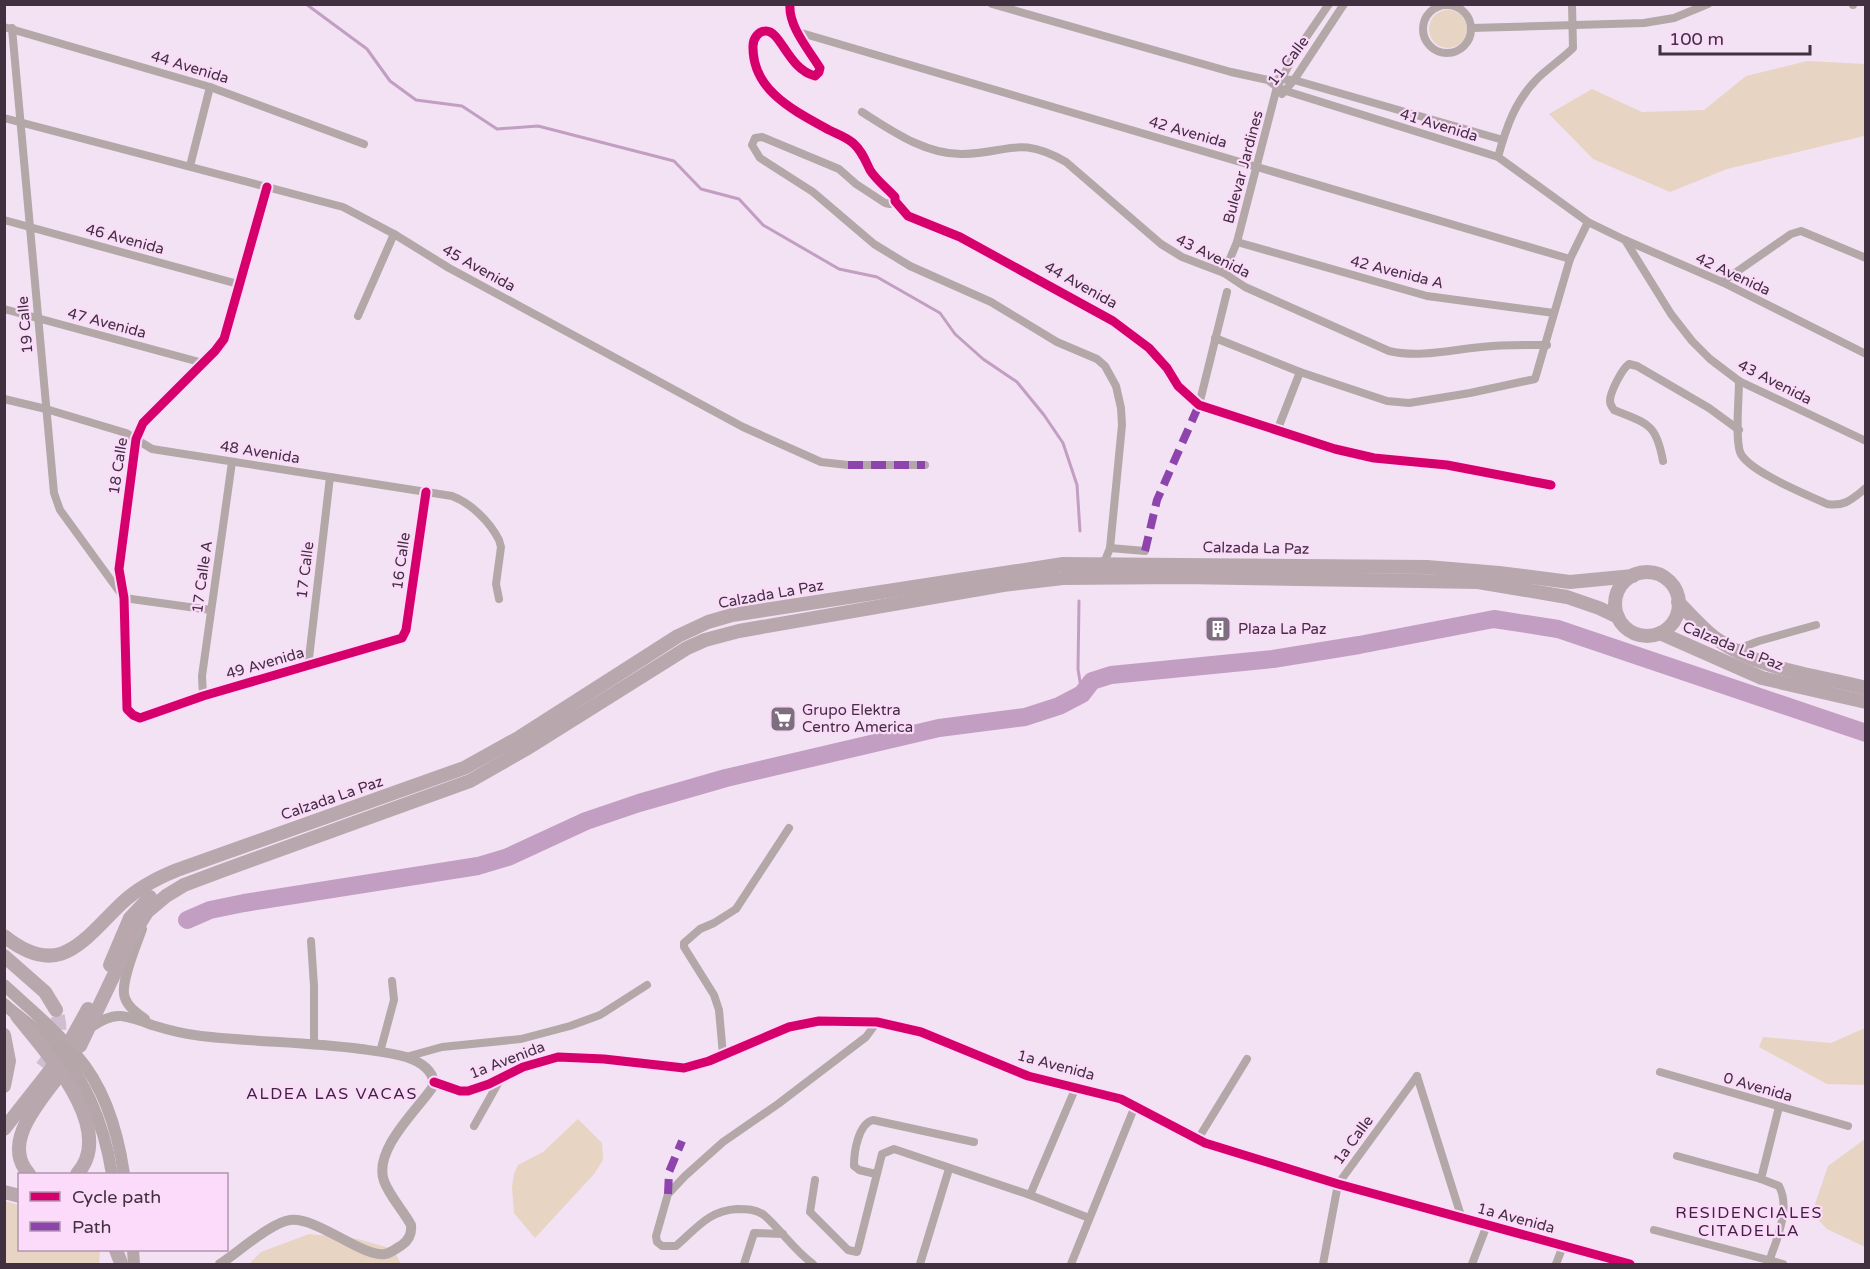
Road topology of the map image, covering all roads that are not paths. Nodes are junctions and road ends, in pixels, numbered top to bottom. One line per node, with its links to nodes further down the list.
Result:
1 (790, 4): 10 (street)
2 (992, 4): 12 (street, 41 Avenida)
3 (1329, 4): 12 (street, 11 Calle)
4 (1344, 4): 11 (street, 11 Calle)
5 (1572, 4): 7 (street)
6 (1708, 4): 7 (street)
7 (1573, 24): 9 (street); 18 (street)
8 (8, 28): 13 (street, 44 Avenida); 17 (street, 19 Calle)
9 (1471, 28): 9 (street)
10 (798, 32): 22 (street, 42 Avenida); 24 (street, 44 Avenida)
11 (1294, 80): 12 (street, 11 Calle); 18 (street, 41 Avenida)
12 (1281, 86): 14 (street, 11 Calle); 20 (street, 41 Avenida)
13 (210, 87): 19 (street, 44 Avenida); 21 (street)
14 (1275, 100): 22 (street, Bulevar Jardines)
15 (862, 112): 33 (street, 43 Avenida)
16 (4, 118): 17 (street, 45 Avenida)
17 (21, 122): 21 (street, 45 Avenida); 27 (street, 19 Calle)
18 (1503, 140): 20 (street)
19 (364, 144)
20 (1498, 157): 26 (street, 41 Avenida)
21 (189, 166): 23 (street, 45 Avenida)
22 (1257, 166): 30 (street, Bulevar Jardines); 32 (street, 42 Avenida)
23 (267, 187): 28 (street, 45 Avenida); 35 (street, 18 Calle)
24 (895, 201): 48 (street, 44 Avenida); 61 (street, 44 Avenida)
25 (4, 220): 27 (street, 46 Avenida)
26 (1588, 222): 29 (street, 42 Avenida); 32 (street)
27 (30, 226): 35 (street, 46 Avenida); 40 (street, 19 Calle)
28 (394, 234): 39 (street); 56 (street, 45 Avenida)
29 (1625, 240): 34 (street, 42 Avenida); 46 (street, 43 Avenida)
30 (1237, 242): 33 (street, Bulevar Jardines); 38 (street, 42 Avenida A)
31 (1866, 258): 34 (street)
32 (1570, 259): 38 (street)
33 (1224, 273): 42 (street, 43 Avenida)
34 (1722, 282): 43 (street, 42 Avenida)
35 (238, 284): 44 (street, 18 Calle)
36 (1227, 292): 41 (street)
37 (4, 309): 40 (street, 47 Avenida)
38 (1554, 313): 42 (street)
39 (358, 316)
40 (38, 318): 44 (street, 47 Avenida); 49 (street, 19 Calle)
41 (1215, 338): 45 (street); 48 (street)
42 (1547, 345): 45 (street)
43 (1866, 354)
44 (203, 363): 52 (street, 18 Calle)
45 (1300, 372): 51 (street)
46 (1739, 381): 50 (street); 53 (street, 43 Avenida)
47 (4, 399): 49 (street, 48 Avenida)
48 (1199, 405): 51 (street, 44 Avenida)
49 (46, 409): 52 (street, 48 Avenida); 65 (street, 19 Calle)
50 (1739, 430): 54 (street); 59 (street)
51 (1276, 431): 58 (street, 44 Avenida)
52 (136, 439): 55 (street, 48 Avenida); 65 (street, 18 Calle)
53 (1866, 441)
54 (1663, 461)
55 (232, 462): 57 (street, 48 Avenida); 68 (street, 17 Calle A)
56 (925, 465)
57 (330, 477): 60 (street, 48 Avenida); 74 (street, 17 Calle)
58 (1551, 485)
59 (1866, 488)
60 (426, 492): 66 (street, 48 Avenida); 72 (street, 16 Calle)
61 (1110, 548): 62 (street); 63 (street, 44 Avenida)
62 (1145, 551)
63 (1104, 563): 64 (main road, Calzada La Paz); 82 (main road, Calzada La Paz)
64 (1633, 576): 67 (main road); 69 (main road)
65 (124, 598): 68 (street); 78 (street, 18 Calle)
66 (499, 599)
67 (1678, 602): 71 (main road); 73 (main road, Calzada La Paz)
68 (211, 610): 76 (street, 17 Calle A)
69 (1618, 616): 71 (main road); 80 (main road, Calzada La Paz)
70 (1816, 625): 73 (street)
71 (1660, 633): 77 (main road, Calzada La Paz)
72 (405, 634): 74 (street, 49 Avenida)
73 (1734, 650): 75 (main road, Calzada La Paz)
74 (308, 667): 76 (street, 49 Avenida)
75 (1866, 688)
76 (203, 696): 78 (street, 49 Avenida)
77 (1866, 702)
78 (133, 715)
79 (789, 828): 97 (street)
80 (176, 890): 81 (main road, Calzada La Paz); 93 (main road, Calzada La Paz)
81 (147, 912): 92 (street, 1a Avenida); 93 (main road, Calzada La Paz)
82 (4, 936)
83 (311, 941): 95 (street)
84 (4, 956): 89 (main road)
85 (392, 981): 96 (street)
86 (4, 985): 90 (main road)
87 (646, 985): 98 (street)
88 (4, 1004): 90 (main road)
89 (56, 1010)
90 (22, 1012): 117 (main road); 118 (main road); 119 (main road)
91 (877, 1022): 97 (street, 1a Avenida); 105 (street, 1a Avenida); 129 (street)
92 (152, 1025): 93 (street, 1a Avenida); 95 (street, 1a Avenida)
93 (88, 1029)
94 (4, 1035): 104 (main road)
95 (314, 1044): 96 (street, 1a Avenida)
96 (380, 1052): 98 (street, 1a Avenida)
97 (723, 1055): 102 (street, 1a Avenida)
98 (405, 1057): 103 (street, 1a Avenida)
99 (1247, 1059): 112 (street)
100 (51, 1070): 108 (main road); 111 (main road); 116 (main road)
101 (1660, 1072): 107 (street, 0 Avenida)
102 (502, 1077): 103 (street, 1a Avenida); 109 (street)
103 (434, 1082): 130 (street)
104 (4, 1086)
105 (1076, 1087): 106 (street, 1a Avenida); 124 (street)
106 (1135, 1106): 112 (street, 1a Avenida); 125 (street)
107 (1779, 1107): 110 (street, 0 Avenida); 121 (street)
108 (4, 1116)
109 (474, 1126)
110 (1848, 1126)
111 (4, 1129)
112 (1198, 1139): 123 (street, 1a Avenida)
113 (974, 1142): 120 (street)
114 (1677, 1156): 121 (street)
115 (949, 1169): 120 (street); 124 (street); 137 (street)
116 (28, 1173)
117 (78, 1173)
118 (112, 1173)
119 (124, 1173)
120 (876, 1174): 122 (street)
121 (1761, 1179): 132 (street)
122 (815, 1180)
123 (1338, 1184): 126 (street, 1a Avenida); 126 (street, 1a Calle); 139 (street, 1a Calle)
124 (1030, 1195): 125 (street)
125 (1089, 1218): 138 (street)
126 (1462, 1219): 127 (street, 1a Avenida)
127 (1487, 1225): 131 (street, 1a Avenida); 140 (street)
128 (1654, 1230): 132 (street)
129 (783, 1234): 135 (street); 136 (street)
130 (258, 1238): 133 (street); 134 (street)
131 (1563, 1246): 141 (street); 142 (street, 1a Avenida)
132 (1769, 1263): 143 (street)
133 (220, 1264)
134 (232, 1264)
135 (744, 1264)
136 (813, 1264)
137 (920, 1264)
138 (1071, 1264)
139 (1323, 1264)
140 (1472, 1264)
141 (1556, 1264)
142 (1630, 1264)
143 (1783, 1264)

